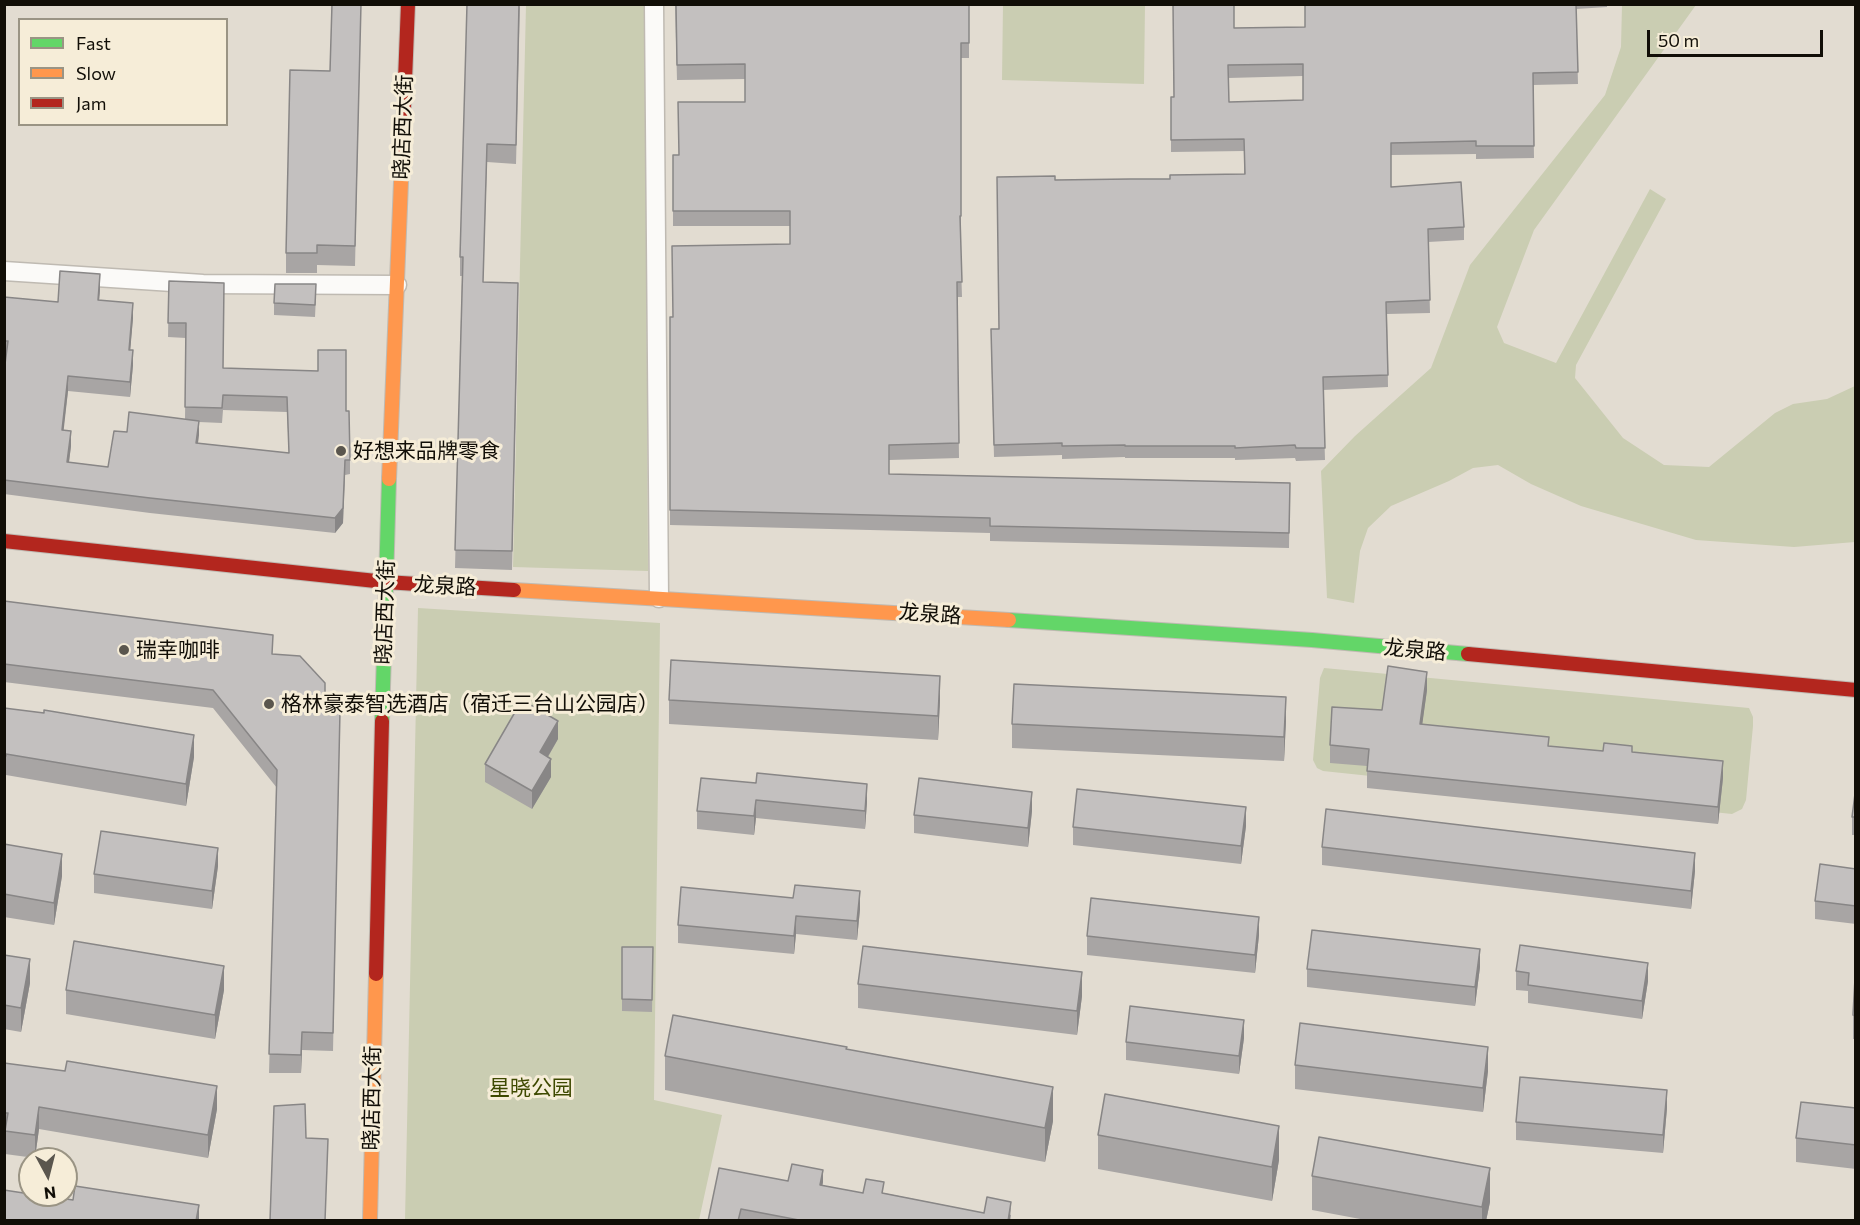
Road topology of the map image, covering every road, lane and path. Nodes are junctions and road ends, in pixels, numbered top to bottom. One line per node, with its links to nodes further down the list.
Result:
1 (408, 4): 4 (street, 晓店西大街)
2 (654, 4): 7 (street)
3 (4, 271): 4 (street)
4 (397, 285): 6 (street, 晓店西大街)
5 (4, 541): 6 (street, 龙泉路)
6 (385, 582): 7 (street, 龙泉路); 9 (street, 晓店西大街)
7 (659, 598): 8 (street, 龙泉路)
8 (1856, 690)
9 (370, 1221)

